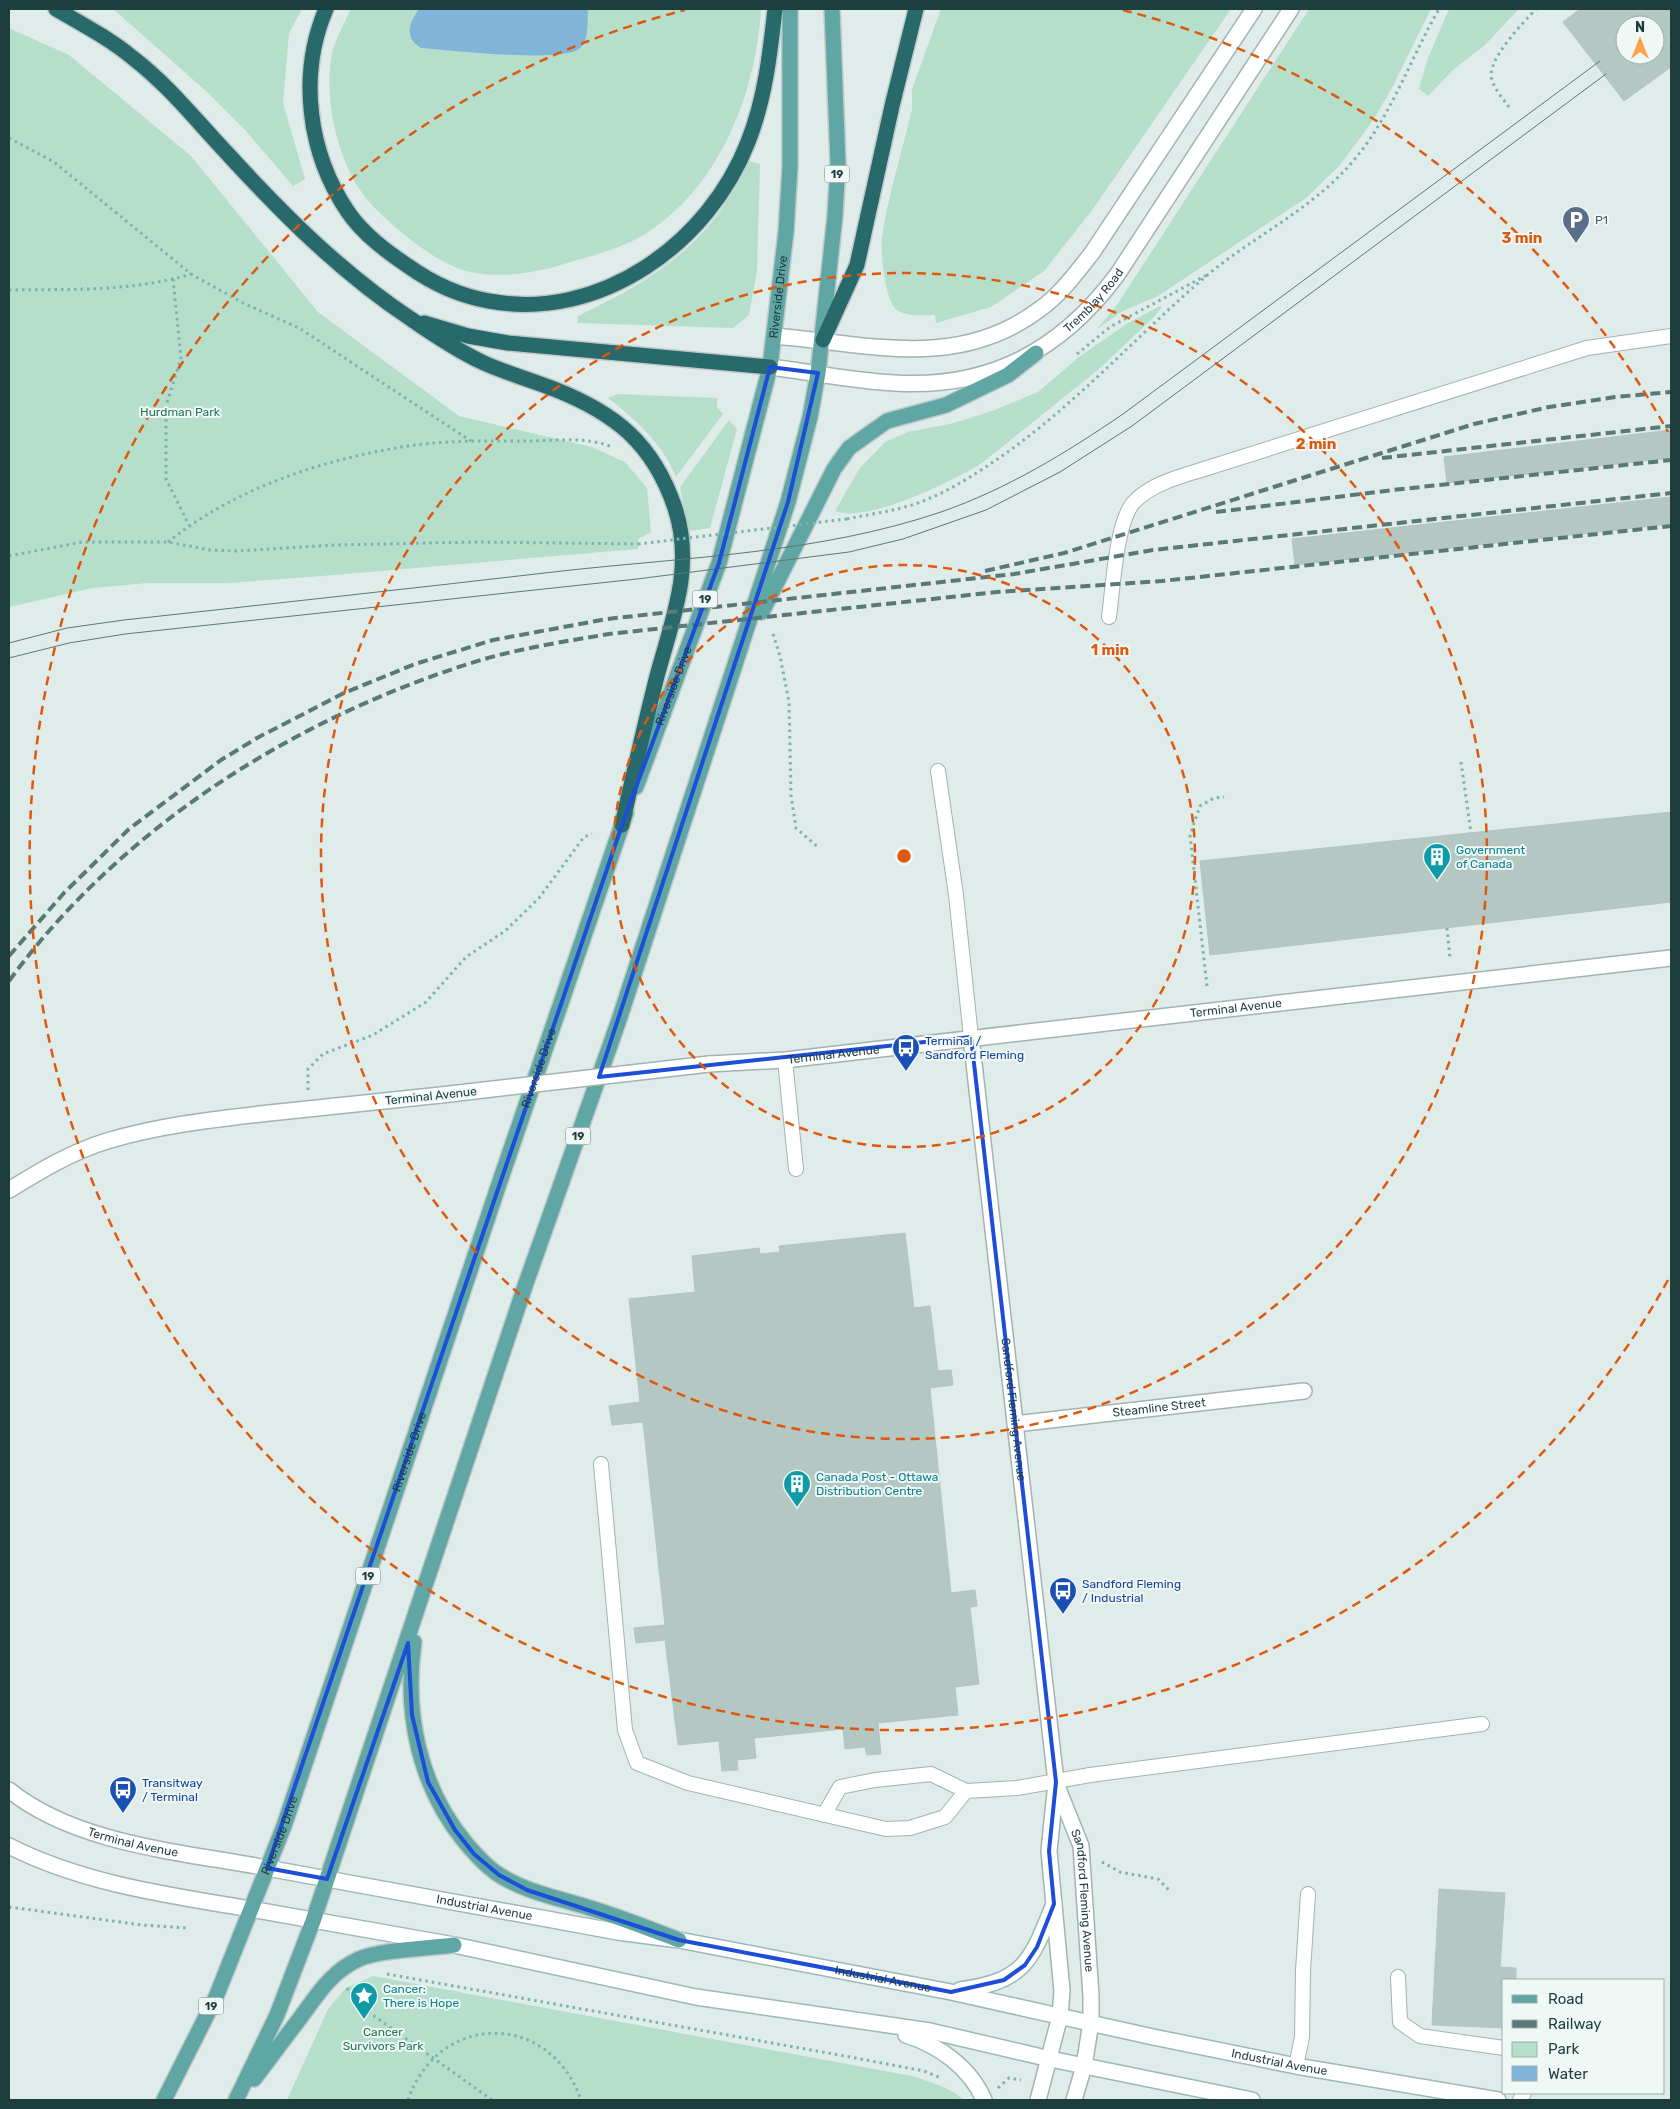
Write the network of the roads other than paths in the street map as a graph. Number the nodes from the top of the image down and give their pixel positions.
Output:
1 (56, 9) edge
2 (326, 9) edge
3 (776, 9) edge
4 (790, 9) edge
5 (832, 9) edge
6 (916, 9) edge
7 (1254, 9) edge
8 (1291, 9) edge
9 (408, 318) junction
10 (775, 336) junction
11 (1671, 336) edge
12 (823, 340) junction
13 (1036, 353) junction
14 (770, 367) junction
15 (818, 373) junction
16 (1109, 616) dead end
17 (736, 663) junction
18 (938, 771) dead end
19 (622, 825) junction
20 (1671, 958) edge
21 (971, 1038) junction
22 (784, 1060) junction
23 (796, 1169) dead end
24 (9, 1190) edge
25 (1304, 1391) dead end
26 (1014, 1424) junction
27 (601, 1464) dead end
28 (419, 1608) junction
29 (1482, 1724) dead end
30 (1056, 1782) junction
31 (9, 1790) edge
32 (966, 1791) junction
33 (824, 1815) junction
34 (9, 1846) edge
35 (267, 1868) junction
36 (327, 1879) junction
37 (1308, 1894) dead end
38 (1054, 1904) junction
39 (250, 1909) junction
40 (313, 1921) junction
41 (679, 1940) junction
42 (454, 1945) junction
43 (1398, 1977) dead end
44 (951, 1992) junction
45 (1060, 2016) junction
46 (851, 2019) junction
47 (1091, 2022) junction
48 (1502, 2048) edge
49 (1050, 2059) junction
50 (1084, 2066) junction
51 (1296, 2066) junction
52 (990, 2095) edge
53 (164, 2100) edge
54 (237, 2100) edge
55 (1038, 2100) edge
56 (1074, 2100) edge
57 (1252, 2100) edge
58 (1498, 2100) edge

1 - 9 highway
2 - 3 highway
4 - 10 main road, Riverside Drive / 19
5 - 12 main road, 19
6 - 12 highway
7 - 12 street
8 - 13 street, Tremblay Road
9 - 14 highway
9 - 19 highway
10 - 12 street
10 - 14 main road, Riverside Drive / 19
11 - 16 lane
12 - 15 main road, 19
13 - 15 street, Tremblay Road
13 - 17 main road
14 - 15 street, Tremblay Road
14 - 19 main road, Riverside Drive / 19
15 - 17 main road, 19
17 - 28 main road, 19
18 - 21 lane
19 - 35 main road, Riverside Drive / 19
20 - 21 street, Terminal Avenue
21 - 22 street, Terminal Avenue
21 - 26 street, Sandford Fleming Avenue
22 - 23 lane
22 - 24 street, Terminal Avenue, bridge
25 - 26 street, Steamline Street
26 - 30 street, Sandford Fleming Avenue
27 - 33 lane
28 - 36 main road, 19
28 - 41 main road
29 - 30 lane
30 - 32 lane
30 - 38 street, Sandford Fleming Avenue
30 - 47 street, Sandford Fleming Avenue
31 - 35 street, Terminal Avenue
32 - 33 lane
32 - 33 lane
34 - 39 street
35 - 36 street, Industrial Avenue
35 - 39 main road, Riverside Drive / 19
36 - 40 main road, 19
36 - 41 street, Industrial Avenue
37 - 51 lane
38 - 44 street
38 - 45 street, Sandford Fleming Avenue
39 - 40 street
39 - 53 main road, Riverside Drive / 19
40 - 42 street
40 - 54 main road, 19
41 - 44 street, Industrial Avenue
42 - 46 street
42 - 54 main road
43 - 48 lane
44 - 45 street, Industrial Avenue
45 - 47 street, Industrial Avenue
45 - 49 street, Sandford Fleming Avenue
46 - 49 street
46 - 52 street
47 - 50 street, Sandford Fleming Avenue
47 - 51 street, Industrial Avenue
49 - 50 street
49 - 55 street, Sandford Fleming Avenue
50 - 56 street, Sandford Fleming Avenue
50 - 57 street
51 - 58 street, Industrial Avenue

